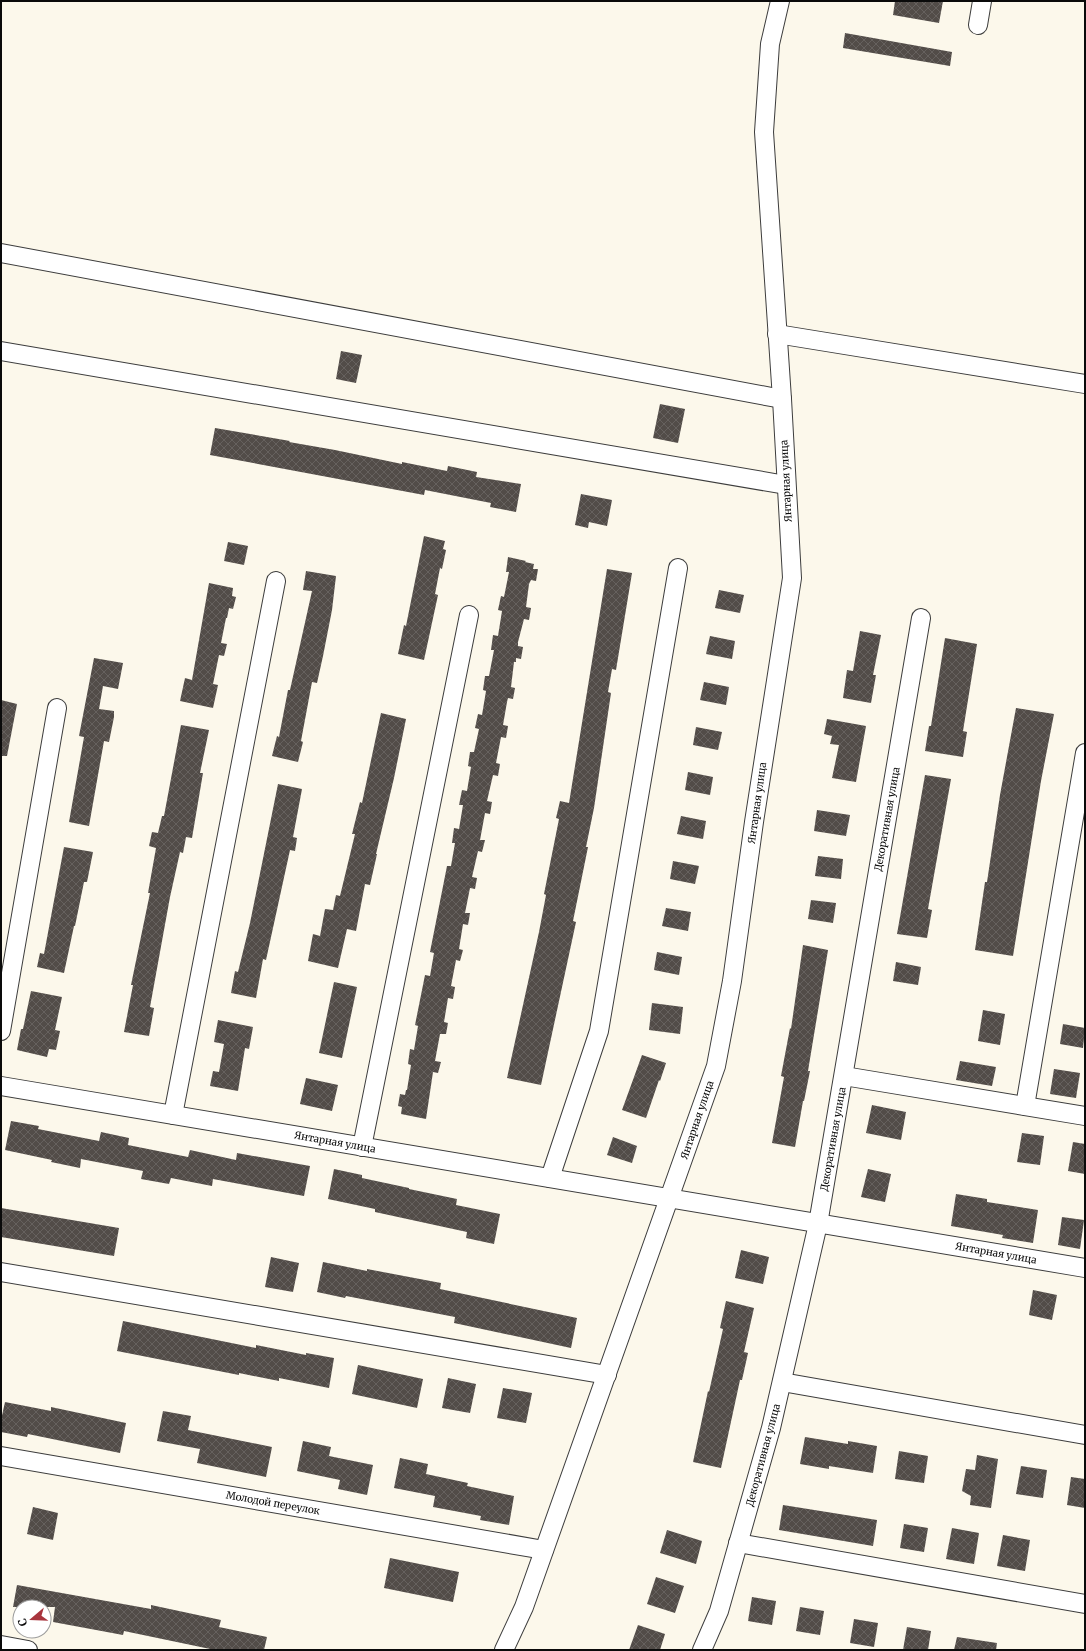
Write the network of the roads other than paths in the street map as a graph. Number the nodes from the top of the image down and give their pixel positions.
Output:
1 (780, 1) edge
2 (982, 1) edge
3 (978, 24) dead end
4 (1, 253) edge
5 (778, 334) junction
6 (1, 352) edge
7 (1085, 384) edge
8 (782, 399) junction
9 (786, 485) junction
10 (678, 568) dead end
11 (276, 581) dead end
12 (469, 615) dead end
13 (921, 618) dead end
14 (57, 708) dead end
15 (1085, 753) edge
16 (1, 1031) edge
17 (844, 1076) junction
18 (1, 1086) edge
19 (1025, 1106) junction
20 (173, 1115) junction
21 (1085, 1116) edge
22 (362, 1147) junction
23 (550, 1178) junction
24 (669, 1198) junction
25 (818, 1224) junction
26 (1085, 1268) edge
27 (1, 1272) edge
28 (606, 1375) junction
29 (782, 1382) junction
30 (1085, 1436) edge
31 (1, 1456) edge
32 (738, 1542) junction
33 (544, 1550) junction
34 (1085, 1604) edge
35 (1, 1645) edge
36 (28, 1650) edge
37 (504, 1650) edge
38 (702, 1650) edge

1 - 5 street, Янтарная улица
2 - 3 street
4 - 8 street
5 - 7 street
5 - 8 street, Янтарная улица
6 - 9 street
8 - 9 street, Янтарная улица
9 - 24 street, Янтарная улица
10 - 23 street
11 - 20 street
12 - 22 street
13 - 17 street, Декоративная улица
14 - 16 street
15 - 19 street
17 - 19 street
17 - 25 street, Декоративная улица
18 - 20 street, Янтарная улица
19 - 21 street
20 - 22 street, Янтарная улица
22 - 23 street, Янтарная улица
23 - 24 street, Янтарная улица
24 - 25 street, Янтарная улица
24 - 28 street
25 - 26 street, Янтарная улица
25 - 29 street, Декоративная улица
27 - 28 street
28 - 33 street
29 - 30 street
29 - 32 street, Декоративная улица
31 - 33 street, Молодой переулок
32 - 34 street
32 - 38 street, Декоративная улица
33 - 37 street
35 - 36 street

